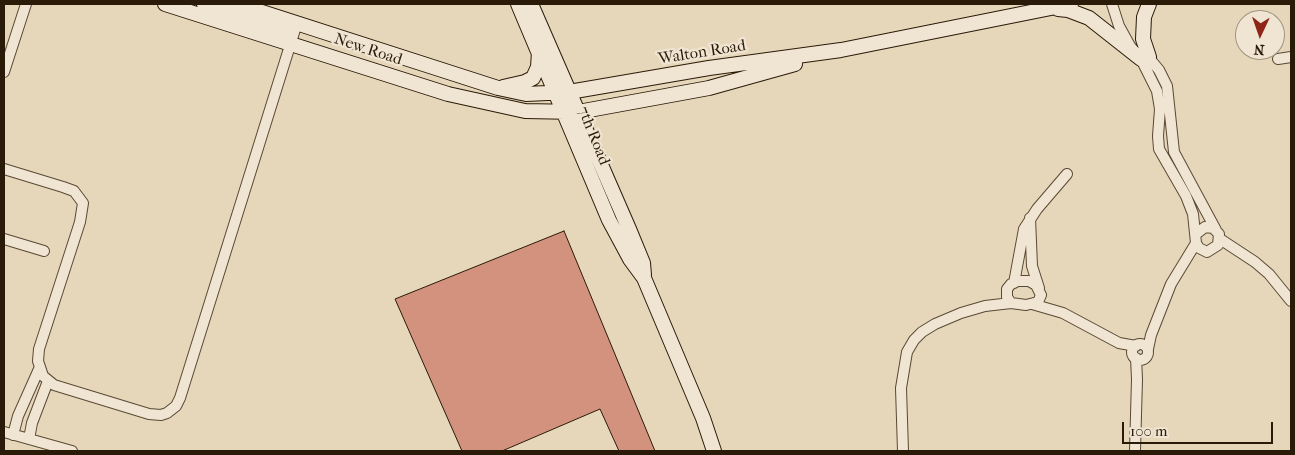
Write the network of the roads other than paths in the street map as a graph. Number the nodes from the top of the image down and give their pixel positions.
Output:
1 (26, 4) edge
2 (165, 4) edge
3 (204, 4) edge
4 (237, 4) edge
5 (518, 4) edge
6 (531, 4) edge
7 (1038, 4) edge
8 (1071, 4) edge
9 (1114, 4) edge
10 (1149, 4) edge
11 (1053, 8) junction
12 (987, 20) junction
13 (297, 23) junction
14 (291, 43) junction
15 (539, 50) junction
16 (841, 50) junction
17 (1145, 58) junction
18 (4, 72) edge
19 (1154, 72) junction
20 (498, 88) junction
21 (563, 93) junction
22 (571, 112) junction
23 (1174, 152) junction
24 (1163, 156) junction
25 (4, 169) edge
26 (1067, 174) dead end
27 (1030, 218) junction
28 (1218, 235) junction
29 (4, 239) edge
30 (1196, 239) junction
31 (44, 251) dead end
32 (1209, 251) junction
33 (1242, 254) junction
34 (1019, 256) junction
35 (1032, 256) junction
36 (1182, 266) junction
37 (1014, 283) junction
38 (1040, 291) junction
39 (1006, 293) junction
40 (1291, 301) edge
41 (1011, 303) junction
42 (1032, 304) junction
43 (985, 306) junction
44 (1062, 313) junction
45 (1140, 352) junction
46 (39, 368) junction
47 (48, 381) junction
48 (703, 418) junction
49 (8, 434) edge
50 (28, 439) junction
51 (72, 451) edge
52 (714, 451) edge
53 (722, 451) edge
54 (903, 451) edge
55 (1136, 451) edge

1 - 18 street
2 - 14 main road, New Road
3 - 14 main road
4 - 13 main road, New Road
5 - 15 main road, 7th Road
6 - 21 main road, 7th Road
7 - 12 main road, Walton Road
8 - 11 main road, Walton Road
9 - 17 street
10 - 17 main road
11 - 12 main road, Walton Road
11 - 17 main road
12 - 16 main road, Walton Road
13 - 14 street
13 - 20 main road, New Road
14 - 22 main road, New Road
14 - 47 street
15 - 20 main road
15 - 21 main road, 7th Road
16 - 21 main road, Walton Road
16 - 22 main road, Walton Road
17 - 19 street
19 - 23 street
19 - 24 street
20 - 21 main road, New Road
21 - 22 main road, 7th Road
22 - 48 main road, 7th Road
23 - 24 street
23 - 28 street
24 - 30 street
25 - 46 street
26 - 27 street
27 - 34 street
27 - 35 street
28 - 30 street
28 - 32 street
28 - 33 street
29 - 31 street
30 - 32 street
30 - 36 street
32 - 33 street
32 - 36 street
33 - 40 street
34 - 35 street
34 - 37 street
35 - 38 street
36 - 45 street
37 - 38 street
37 - 39 street
38 - 42 street
38 - 44 street
39 - 41 street
39 - 43 street
41 - 42 street
41 - 43 street
42 - 44 street
43 - 54 street
44 - 45 street
45 - 55 street
46 - 47 street
46 - 49 street
47 - 50 street
48 - 52 main road, 7th Road
48 - 53 main road, 7th Road
49 - 50 street
50 - 51 street

